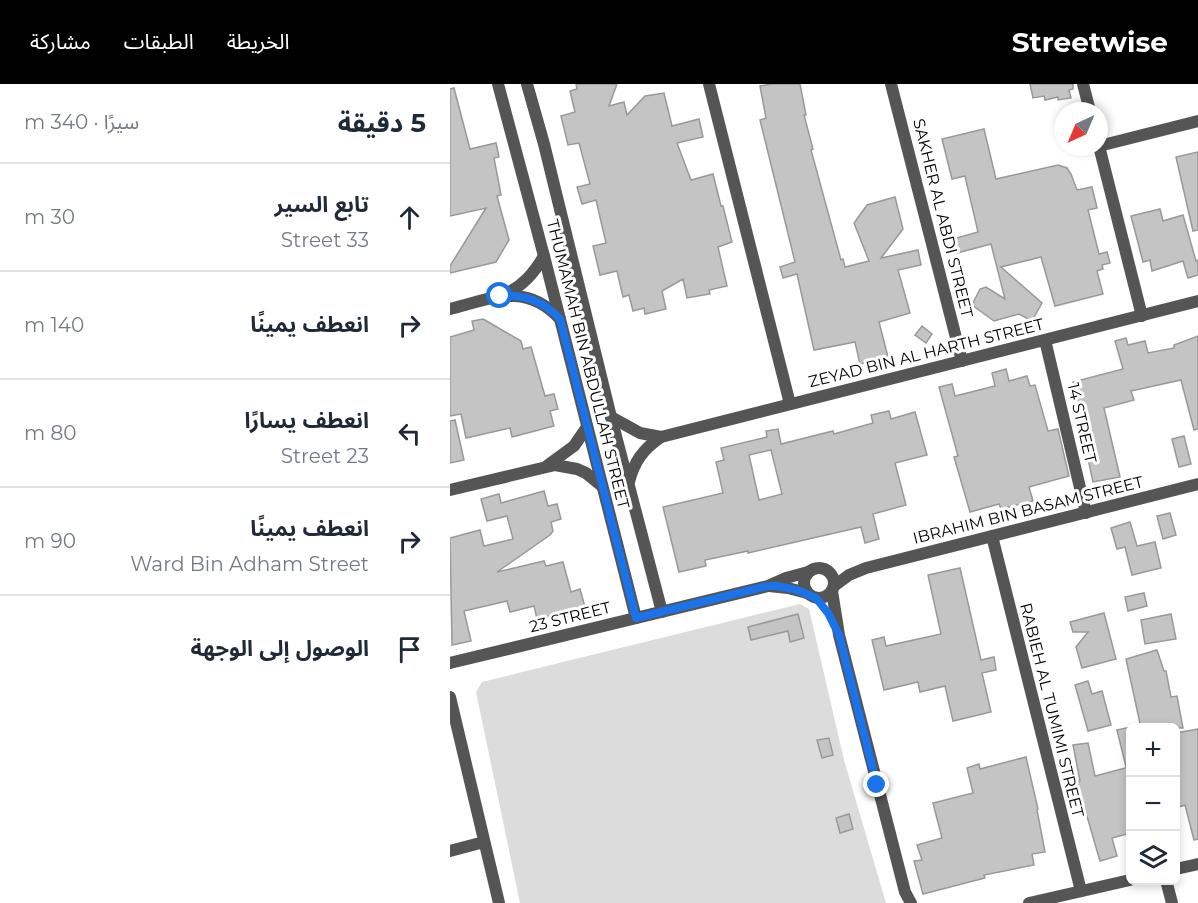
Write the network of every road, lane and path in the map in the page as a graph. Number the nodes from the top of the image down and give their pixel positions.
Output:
1 (498, 84) edge
2 (527, 84) edge
3 (709, 84) edge
4 (891, 84) edge
5 (1083, 84) edge
6 (1088, 102) edge
7 (1198, 121) edge
8 (1108, 144) edge
9 (1102, 156) edge
10 (544, 256) junction
11 (500, 296) junction
12 (1198, 302) edge
13 (450, 309) edge
14 (1142, 316) junction
15 (560, 319) junction
16 (1045, 340) junction
17 (962, 361) junction
18 (790, 404) junction
19 (611, 417) junction
20 (587, 427) junction
21 (661, 437) junction
22 (545, 466) junction
23 (629, 482) junction
24 (1198, 484) edge
25 (602, 487) junction
26 (450, 490) edge
27 (1086, 513) junction
28 (992, 536) junction
29 (866, 567) junction
30 (827, 570) junction
31 (808, 572) junction
32 (768, 586) junction
33 (833, 589) junction
34 (812, 595) junction
35 (662, 612) junction
36 (636, 618) junction
37 (839, 635) junction
38 (450, 663) edge
39 (450, 697) edge
40 (484, 842) junction
41 (450, 851) edge
42 (1198, 864) edge
43 (1180, 868) edge
44 (1126, 881) edge
45 (1168, 885) edge
46 (1081, 891) junction
47 (906, 899) edge
48 (499, 903) edge
49 (1029, 903) edge
50 (1172, 903) edge

1 - 10 street, THUMAMAH BIN ABDULLAH STREET
2 - 19 street, THUMAMAH BIN ABDULLAH STREET
3 - 18 street
4 - 17 street, SAKHER AL ABDI STREET
5 - 6 street
7 - 8 street
9 - 14 street
10 - 11 street
10 - 15 street, THUMAMAH BIN ABDULLAH STREET
11 - 13 street
11 - 15 street
12 - 14 street, ZEYAD BIN AL HARTH STREET
14 - 16 street, ZEYAD BIN AL HARTH STREET
15 - 20 street, THUMAMAH BIN ABDULLAH STREET
16 - 17 street, ZEYAD BIN AL HARTH STREET
16 - 27 street, 14 STREET
17 - 18 street, ZEYAD BIN AL HARTH STREET
18 - 21 street, ZEYAD BIN AL HARTH STREET
19 - 21 street, ZEYAD BIN AL HARTH STREET
19 - 23 street, THUMAMAH BIN ABDULLAH STREET
20 - 22 street
20 - 25 street, THUMAMAH BIN ABDULLAH STREET
21 - 23 street, ZEYAD BIN AL HARTH STREET
22 - 25 street
22 - 26 street
23 - 35 street, THUMAMAH BIN ABDULLAH STREET
24 - 27 street, IBRAHIM BIN BASAM STREET
25 - 36 street, THUMAMAH BIN ABDULLAH STREET
27 - 28 street, IBRAHIM BIN BASAM STREET
28 - 29 street, IBRAHIM BIN BASAM STREET
28 - 46 street, RABIEH AL TUMIMI STREET
29 - 30 street, IBRAHIM BIN BASAM STREET
29 - 33 street, IBRAHIM BIN BASAM STREET
30 - 31 street
30 - 33 street
31 - 32 street, 23 STREET
31 - 34 street
32 - 34 street, 23 STREET
32 - 35 street, 23 STREET
33 - 34 street
33 - 37 street
34 - 37 street
35 - 36 street, 23 STREET
36 - 38 street, 23 STREET
37 - 47 street
39 - 40 street
40 - 41 street
40 - 48 street
42 - 43 street
44 - 46 street
45 - 50 street
46 - 49 street

